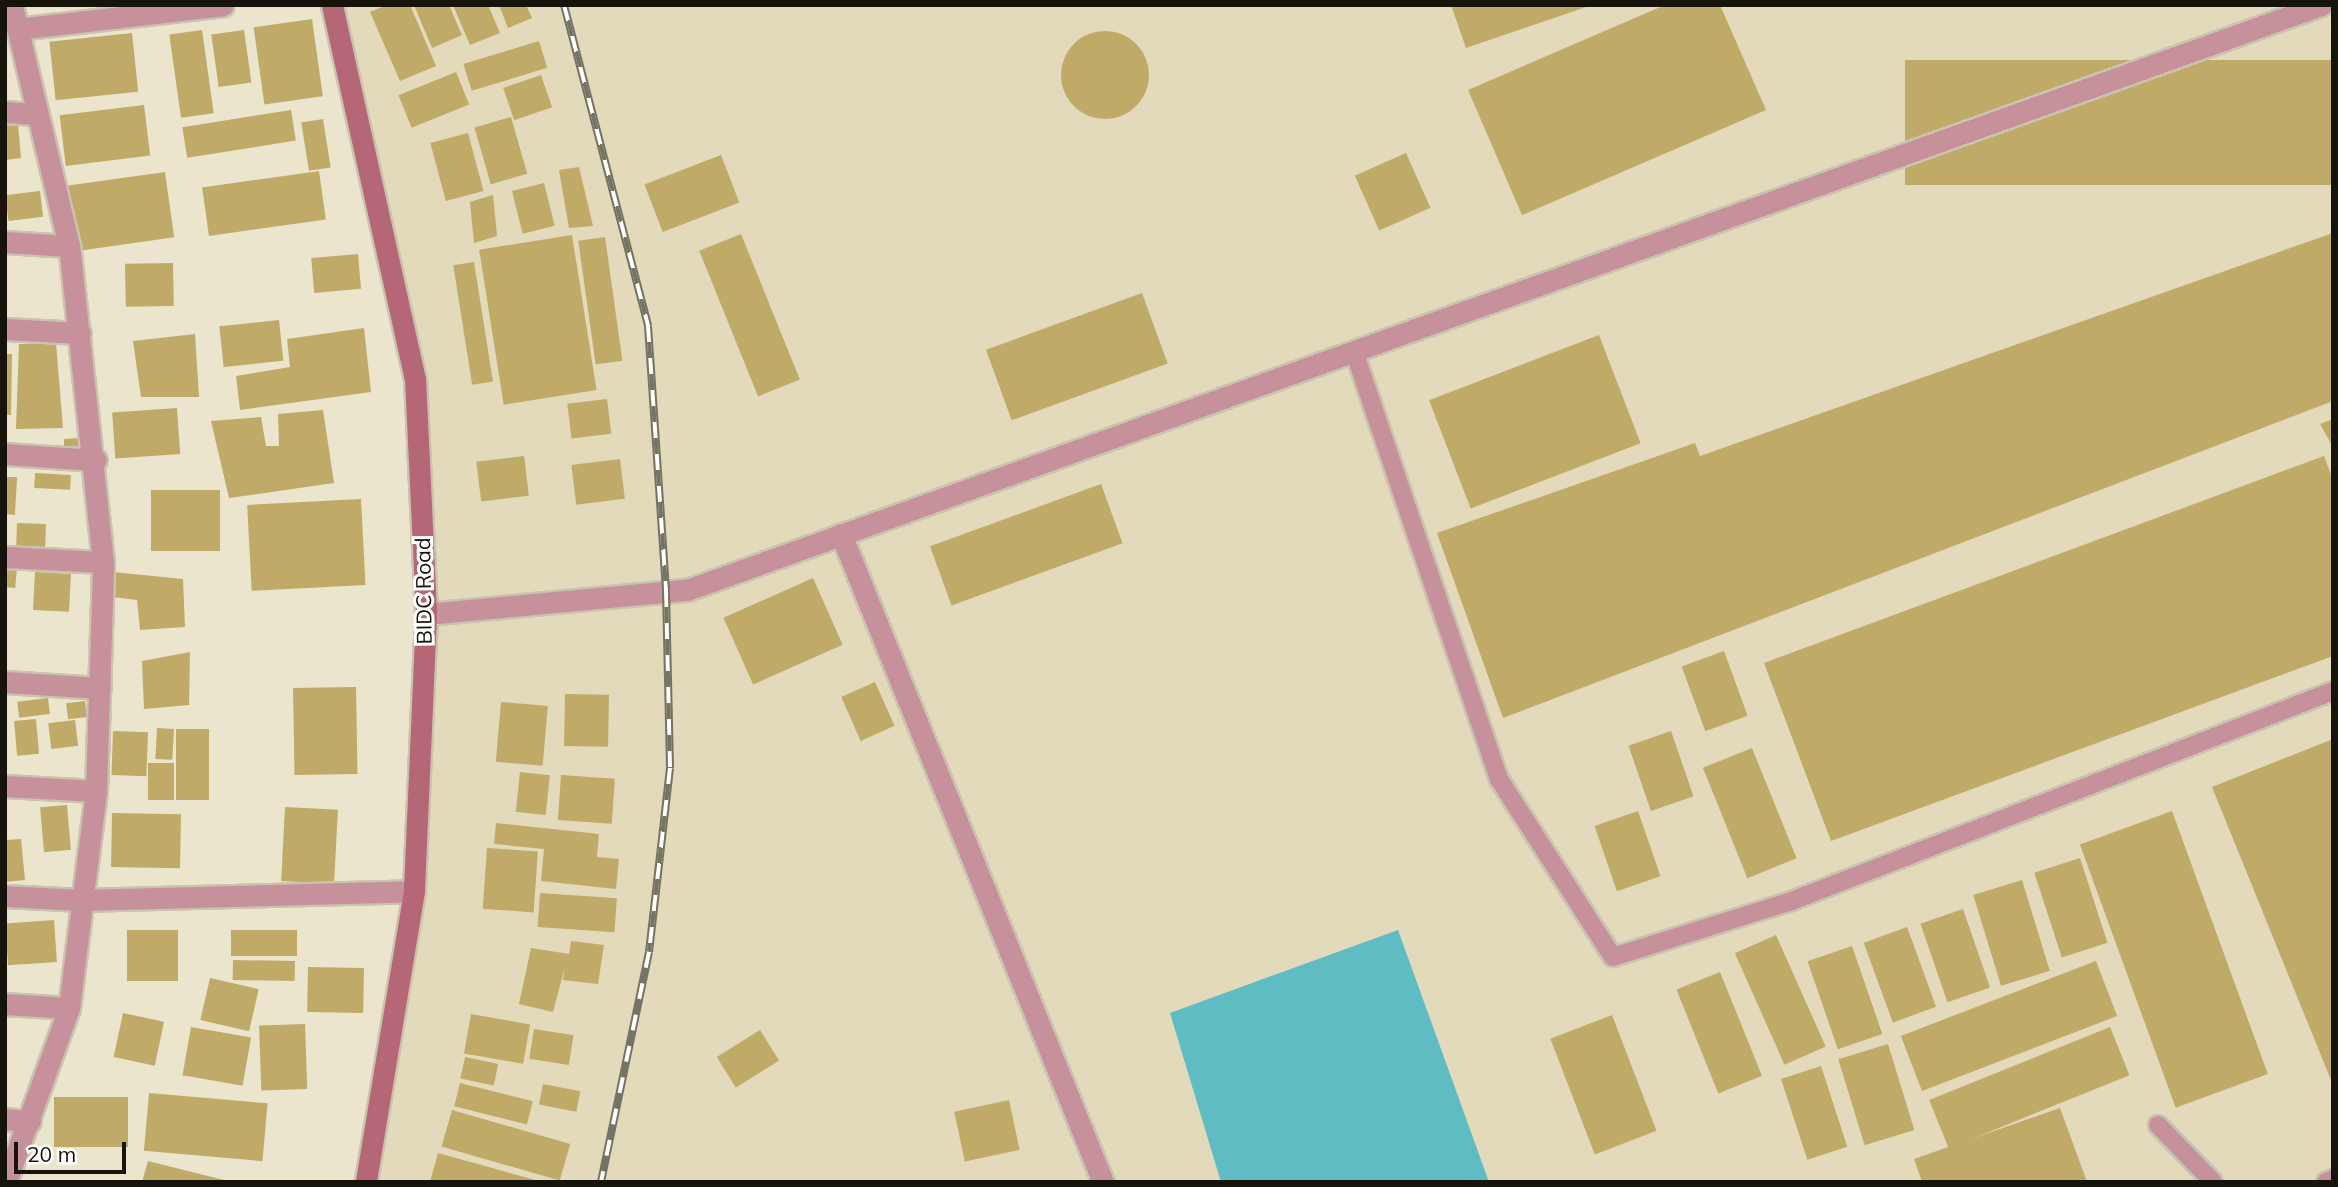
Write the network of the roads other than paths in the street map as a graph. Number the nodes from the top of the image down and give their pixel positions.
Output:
1 (12, 5) edge
2 (223, 5) edge
3 (332, 5) edge
4 (2321, 5) edge
5 (17, 29) junction
6 (5, 112) edge
7 (35, 114) junction
8 (5, 242) edge
9 (69, 246) junction
10 (5, 328) edge
11 (80, 333) junction
12 (1354, 351) junction
13 (5, 454) edge
14 (96, 460) junction
15 (841, 534) junction
16 (5, 557) edge
17 (103, 562) junction
18 (426, 614) junction
19 (5, 682) edge
20 (100, 688) junction
21 (2333, 691) edge
22 (5, 786) edge
23 (96, 791) junction
24 (414, 891) junction
25 (5, 896) edge
26 (81, 900) junction
27 (5, 1004) edge
28 (69, 1008) junction
29 (5, 1119) edge
30 (30, 1121) junction
31 (2158, 1125) dead end
32 (2333, 1179) edge
33 (6, 1182) edge
34 (366, 1182) edge
35 (1103, 1182) edge
36 (2213, 1182) edge
37 (2326, 1182) edge

1 - 5 street
2 - 5 street
3 - 18 main road, BIDC Road
4 - 12 street
5 - 7 street
6 - 7 street
7 - 9 street
8 - 9 street
9 - 11 street
10 - 11 street
11 - 14 street
12 - 15 street
12 - 21 lane
13 - 14 street
14 - 17 street
15 - 18 street
15 - 35 street
16 - 17 street
17 - 20 street
18 - 24 main road, BIDC Road
19 - 20 street
20 - 23 street
22 - 23 street
23 - 26 street
24 - 26 street
24 - 34 main road, BIDC Road
25 - 26 street
26 - 28 street
27 - 28 street
28 - 30 street
29 - 30 street
30 - 33 street
31 - 36 lane
32 - 37 lane

